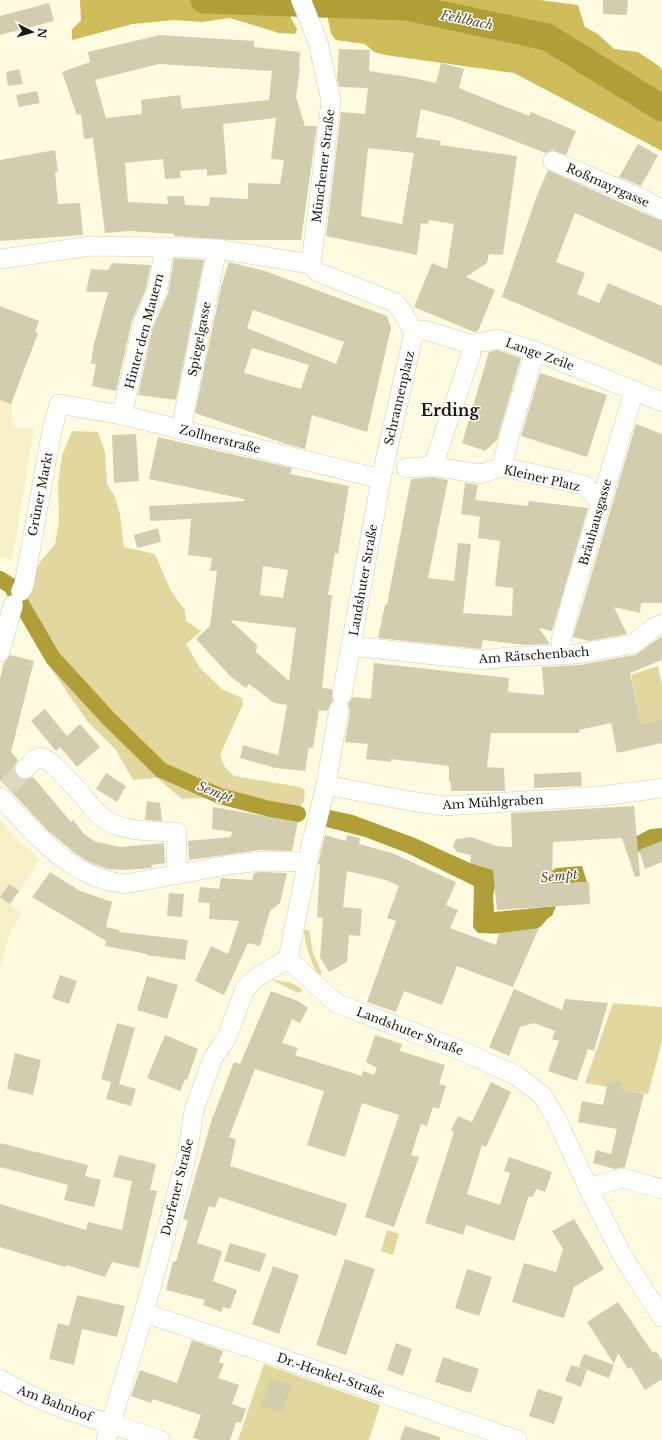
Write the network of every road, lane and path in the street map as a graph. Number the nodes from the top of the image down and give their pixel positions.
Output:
1 (301, 0) edge
2 (553, 162) dead end
3 (662, 210) edge
4 (164, 247) junction
5 (217, 249) junction
6 (0, 259) edge
7 (311, 264) junction
8 (414, 332) junction
9 (535, 351) junction
10 (471, 354) dead end
11 (634, 391) junction
12 (662, 402) edge
13 (59, 404) joint
14 (122, 415) junction
15 (181, 429) junction
16 (433, 466) junction
17 (502, 466) junction
18 (406, 468) dead end
19 (377, 473) junction
20 (600, 502) junction
21 (662, 624) edge
22 (351, 646) junction
23 (0, 652) edge
24 (564, 654) junction
25 (25, 769) tunnel mouth
26 (662, 788) edge
27 (2, 793) edge
28 (324, 793) junction
29 (307, 862) junction
30 (176, 875) junction
31 (288, 959) junction
32 (588, 1188) junction
33 (662, 1190) edge
34 (144, 1313) junction
35 (662, 1317) edge
36 (0, 1379) edge
37 (108, 1432) edge
38 (160, 1440) edge
39 (517, 1440) edge

1 - 7 street, Münchener Straße
2 - 3 street, Roßmayrgasse
4 - 5 street
4 - 6 street
4 - 14 street, Hinter den Mauern
5 - 7 street
5 - 15 street, Spiegelgasse
7 - 8 street
8 - 9 street, Lange Zeile
8 - 19 street, Schrannenplatz
9 - 11 street, Lange Zeile
9 - 17 street
10 - 16 street
11 - 12 street, Lange Zeile
11 - 20 street, Bräuhausgasse
13 - 14 street, Zollnerstraße
13 - 23 street, Grüner Markt
14 - 15 street, Zollnerstraße
15 - 19 street, Zollnerstraße
16 - 17 street, Kleiner Platz
16 - 18 street
17 - 20 street, Kleiner Platz
19 - 22 street, Landshuter Straße
20 - 24 street, Bräuhausgasse
21 - 24 street, Am Rätschenbach
22 - 24 street, Am Rätschenbach
22 - 28 street, Landshuter Straße
25 - 30 street
26 - 28 street, Am Mühlgraben
27 - 30 street
28 - 29 street, Landshuter Straße
29 - 30 street
29 - 31 street, Landshuter Straße
31 - 32 street, Landshuter Straße
31 - 34 street, Dorfener Straße
32 - 33 street
32 - 35 street, Landshuter Straße
34 - 37 street, Dorfener Straße
34 - 39 street, Dr.-Henkel-Straße
36 - 37 street, Am Bahnhof
37 - 38 street, Am Bahnhof

